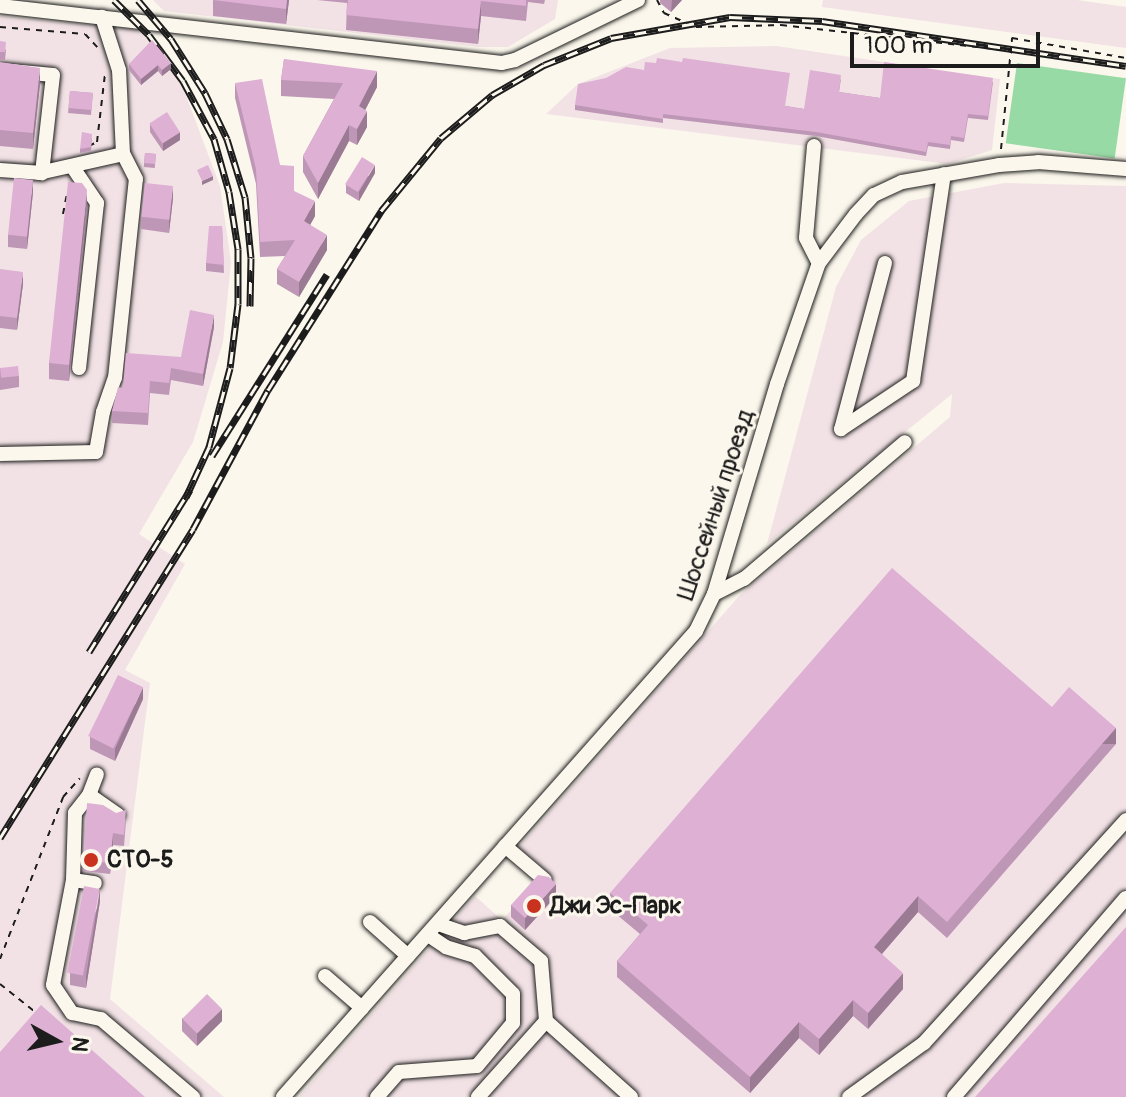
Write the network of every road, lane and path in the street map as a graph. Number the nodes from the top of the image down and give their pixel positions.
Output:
1 (650, 0) edge
2 (657, 0) edge
3 (635, 2) edge
4 (0, 6) edge
5 (102, 17) junction
6 (0, 27) edge
7 (99, 50) dead end
8 (1011, 51) junction
9 (1126, 58) edge
10 (0, 70) edge
11 (105, 72) dead end
12 (81, 145) edge
13 (814, 146) dead end
14 (123, 154) junction
15 (999, 165) junction
16 (72, 166) junction
17 (1125, 169) edge
18 (0, 170) edge
19 (42, 173) junction
20 (944, 174) junction
21 (0, 178) edge
22 (76, 195) edge
23 (63, 214) edge
24 (819, 263) junction
25 (885, 263) dead end
26 (79, 368) dead end
27 (905, 442) dead end
28 (0, 454) edge
29 (714, 594) junction
30 (97, 774) joint
31 (89, 795) junction
32 (118, 815) edge
33 (1126, 820) edge
34 (505, 846) junction
35 (73, 880) junction
36 (545, 880) edge
37 (95, 883) dead end
38 (1126, 898) edge
39 (370, 922) dead end
40 (433, 929) junction
41 (408, 956) junction
42 (0, 959) edge
43 (325, 976) dead end
44 (0, 984) edge
45 (362, 1008) junction
46 (36, 1012) edge
47 (546, 1021) junction
48 (193, 1097) edge
49 (283, 1097) edge
50 (377, 1097) edge
51 (478, 1097) edge
52 (631, 1097) edge
53 (849, 1097) edge
54 (954, 1097) edge

1 - 3 street
2 - 8 path
3 - 5 street
4 - 5 street
5 - 14 street
6 - 7 path
8 - 9 path
8 - 15 path
10 - 19 street
11 - 12 path
13 - 24 street
14 - 16 street
14 - 28 street
15 - 17 street, Шоссейный проезд
15 - 20 street, Шоссейный проезд
16 - 19 street
16 - 26 street
18 - 19 street
18 - 21 street
20 - 24 street, Шоссейный проезд
20 - 25 street
22 - 23 path
24 - 29 street, Шоссейный проезд
27 - 29 street
29 - 34 street, Шоссейный проезд
30 - 31 street
30 - 42 path
31 - 32 street
31 - 35 street
33 - 53 street
34 - 36 street
34 - 40 street, Шоссейный проезд
35 - 37 street
35 - 48 street
38 - 54 street
39 - 41 street
40 - 41 street, Шоссейный проезд
40 - 47 street
40 - 50 street
41 - 45 street, Шоссейный проезд
43 - 45 street
44 - 46 path
45 - 49 street, Шоссейный проезд
47 - 51 street
47 - 52 street

